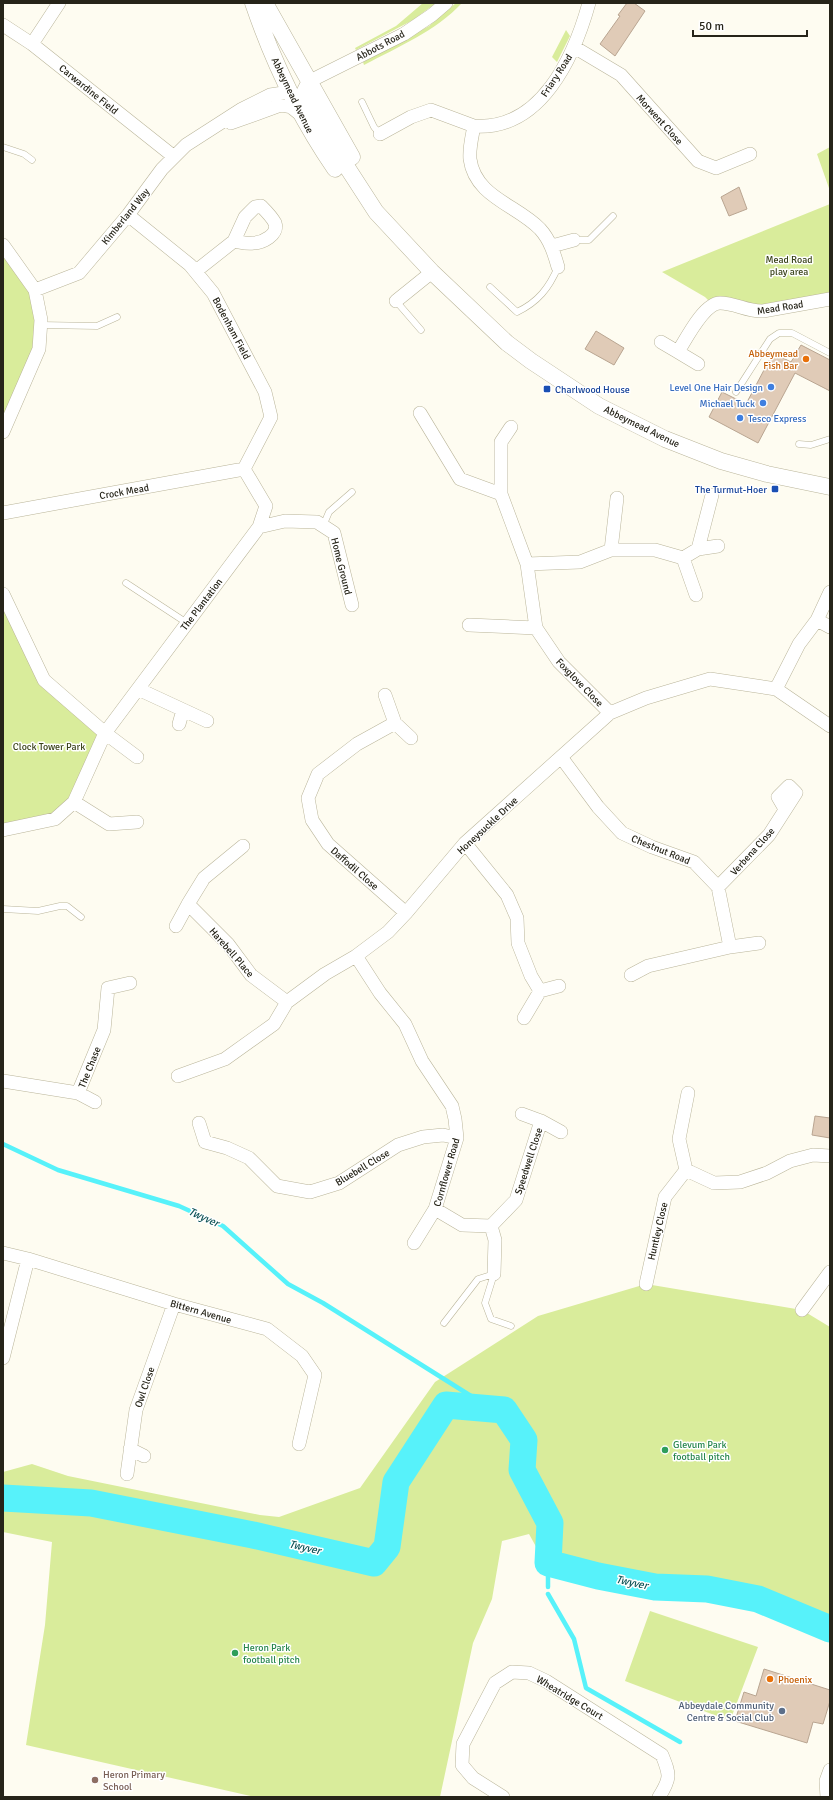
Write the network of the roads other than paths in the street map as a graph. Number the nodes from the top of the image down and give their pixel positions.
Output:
1 (59, 3) edge
2 (253, 3) edge
3 (265, 3) edge
4 (446, 3) edge
5 (589, 3) edge
6 (3, 25) edge
7 (32, 44) junction
8 (574, 47) junction
9 (280, 72) junction
10 (310, 81) junction
11 (290, 92) junction
12 (273, 101) junction
13 (362, 102) dead end
14 (301, 115) junction
15 (474, 126) junction
16 (380, 134) joint
17 (3, 146) edge
18 (750, 154) dead end
19 (173, 156) junction
20 (32, 160) dead end
21 (128, 215) junction
22 (613, 216) dead end
23 (396, 230) junction
24 (574, 240) joint
25 (234, 241) dead end
26 (552, 246) junction
27 (4, 248) edge
28 (558, 267) joint
29 (196, 271) junction
30 (432, 272) junction
31 (490, 287) dead end
32 (35, 290) junction
33 (830, 298) edge
34 (396, 301) joint
35 (117, 317) dead end
36 (41, 325) junction
37 (421, 330) dead end
38 (661, 342) dead end
39 (678, 352) junction
40 (830, 353) edge
41 (698, 364) dead end
42 (736, 392) dead end
43 (420, 413) dead end
44 (511, 427) dead end
45 (3, 432) edge
46 (830, 439) edge
47 (799, 444) dead end
48 (244, 469) junction
49 (830, 486) edge
50 (352, 492) dead end
51 (501, 494) junction
52 (712, 495) dead end
53 (617, 498) dead end
54 (3, 513) edge
55 (323, 526) junction
56 (259, 527) junction
57 (718, 546) dead end
58 (698, 549) junction
59 (611, 550) junction
60 (683, 558) junction
61 (526, 564) junction
62 (126, 583) dead end
63 (830, 592) edge
64 (3, 594) edge
65 (696, 595) dead end
66 (352, 605) dead end
67 (817, 620) junction
68 (187, 623) junction
69 (469, 625) dead end
70 (830, 627) edge
71 (536, 628) junction
72 (138, 689) junction
73 (776, 689) junction
74 (385, 695) dead end
75 (183, 710) junction
76 (610, 713) junction
77 (207, 721) dead end
78 (395, 723) junction
79 (179, 724) dead end
80 (830, 726) edge
81 (105, 733) junction
82 (411, 738) dead end
83 (137, 757) dead end
84 (561, 757) junction
85 (796, 793) dead end
86 (74, 802) junction
87 (137, 822) dead end
88 (3, 830) edge
89 (465, 843) junction
90 (243, 846) dead end
91 (718, 887) junction
92 (188, 904) junction
93 (3, 909) edge
94 (406, 913) junction
95 (81, 917) dead end
96 (176, 926) dead end
97 (759, 943) dead end
98 (730, 947) junction
99 (356, 956) junction
100 (631, 975) dead end
101 (130, 983) dead end
102 (559, 986) dead end
103 (540, 991) junction
104 (287, 1002) junction
105 (524, 1018) dead end
106 (178, 1076) dead end
107 (3, 1081) edge
108 (78, 1093) junction
109 (688, 1093) dead end
110 (95, 1102) dead end
111 (522, 1114) dead end
112 (541, 1121) junction
113 (199, 1123) dead end
114 (561, 1132) dead end
115 (457, 1138) junction
116 (830, 1156) edge
117 (686, 1170) junction
118 (435, 1209) junction
119 (491, 1226) junction
120 (414, 1243) dead end
121 (3, 1253) edge
122 (28, 1259) junction
123 (830, 1272) edge
124 (494, 1274) junction
125 (646, 1284) dead end
126 (174, 1304) junction
127 (802, 1310) dead end
128 (444, 1324) dead end
129 (511, 1326) dead end
130 (3, 1358) edge
131 (299, 1444) dead end
132 (130, 1450) junction
133 (144, 1456) dead end
134 (127, 1474) dead end
135 (830, 1770) edge
136 (502, 1797) edge
137 (659, 1797) edge
138 (827, 1797) edge

1 - 7 street
2 - 9 street, Abbeymead Avenue
3 - 10 street, Abbeymead Avenue
4 - 10 street, Abbots Road
5 - 8 street, Friary Road
6 - 7 street, Carwardine Field
7 - 19 street, Carwardine Field
8 - 15 street, Friary Road
8 - 18 street, Morwent Close
9 - 11 street, Abbeymead Avenue
9 - 12 street
10 - 11 street
10 - 23 street, Abbeymead Avenue
11 - 12 street, Kimberland Way
11 - 14 street, Abbeymead Avenue
12 - 14 street
12 - 19 street, Kimberland Way
13 - 16 lane
14 - 23 street, Abbeymead Avenue
15 - 16 street
15 - 26 street
17 - 20 lane
19 - 21 street, Kimberland Way
21 - 29 street, Bodenham Field
21 - 32 street, Kimberland Way
22 - 24 lane
23 - 30 street, Abbeymead Avenue
24 - 26 street
25 - 29 street
26 - 28 street
27 - 32 street
28 - 31 lane
29 - 48 street, Bodenham Field
30 - 34 street
30 - 49 street, Abbeymead Avenue
32 - 36 street
33 - 39 street, Mead Road
34 - 37 lane
35 - 36 lane
36 - 45 street
38 - 39 street
39 - 41 street
40 - 42 lane
43 - 51 street
44 - 51 street, Foxglove Close
46 - 47 lane
48 - 54 street, Crock Mead
48 - 56 street, The Plantation
50 - 55 lane
51 - 61 street, Foxglove Close
52 - 58 street
53 - 59 street
55 - 56 street, Home Ground
55 - 66 street, Home Ground
56 - 68 street, The Plantation
57 - 58 street
58 - 60 street
59 - 60 street
59 - 61 street
60 - 65 street
61 - 71 street, Foxglove Close
62 - 68 lane
63 - 67 street
64 - 81 street
67 - 70 street
67 - 73 street
68 - 72 street, The Plantation
69 - 71 street
71 - 76 street, Foxglove Close
72 - 75 street
72 - 81 street, The Plantation
73 - 76 street, Honeysuckle Drive
73 - 80 street, Honeysuckle Drive
74 - 78 street
75 - 77 street
75 - 79 street
76 - 84 street, Honeysuckle Drive
78 - 82 street
78 - 94 street, Daffodil Close
81 - 83 street
81 - 86 street, The Plantation
84 - 89 street, Honeysuckle Drive
84 - 91 street, Chestnut Road
85 - 91 street, Verbena Close
86 - 87 street
86 - 88 street, The Plantation
89 - 94 street, Honeysuckle Drive
89 - 103 street
90 - 92 street
91 - 98 street
92 - 96 street
92 - 104 street, Harebell Place
93 - 95 lane
94 - 99 street, Honeysuckle Drive
97 - 98 street
98 - 100 street
99 - 104 street, Honeysuckle Drive
99 - 115 street, Cornflower Road
101 - 108 street, The Chase
102 - 103 street
103 - 105 street
104 - 106 street, Honeysuckle Drive
107 - 108 street, The Chase
108 - 110 street
109 - 117 street
111 - 112 street
112 - 114 street, Speedwell Close
112 - 119 street, Speedwell Close
113 - 115 street, Bluebell Close
115 - 118 street, Cornflower Road
116 - 117 street
117 - 125 street, Huntley Close
118 - 119 street
118 - 120 street, Cornflower Road
119 - 124 street
121 - 122 street, Bittern Avenue
122 - 126 street, Bittern Avenue
122 - 130 street
123 - 127 street
124 - 128 lane
124 - 129 lane
126 - 131 street, Bittern Avenue
126 - 132 street, Owl Close
132 - 133 street
132 - 134 street, Owl Close
135 - 138 street
136 - 137 street, Wheatridge Court

